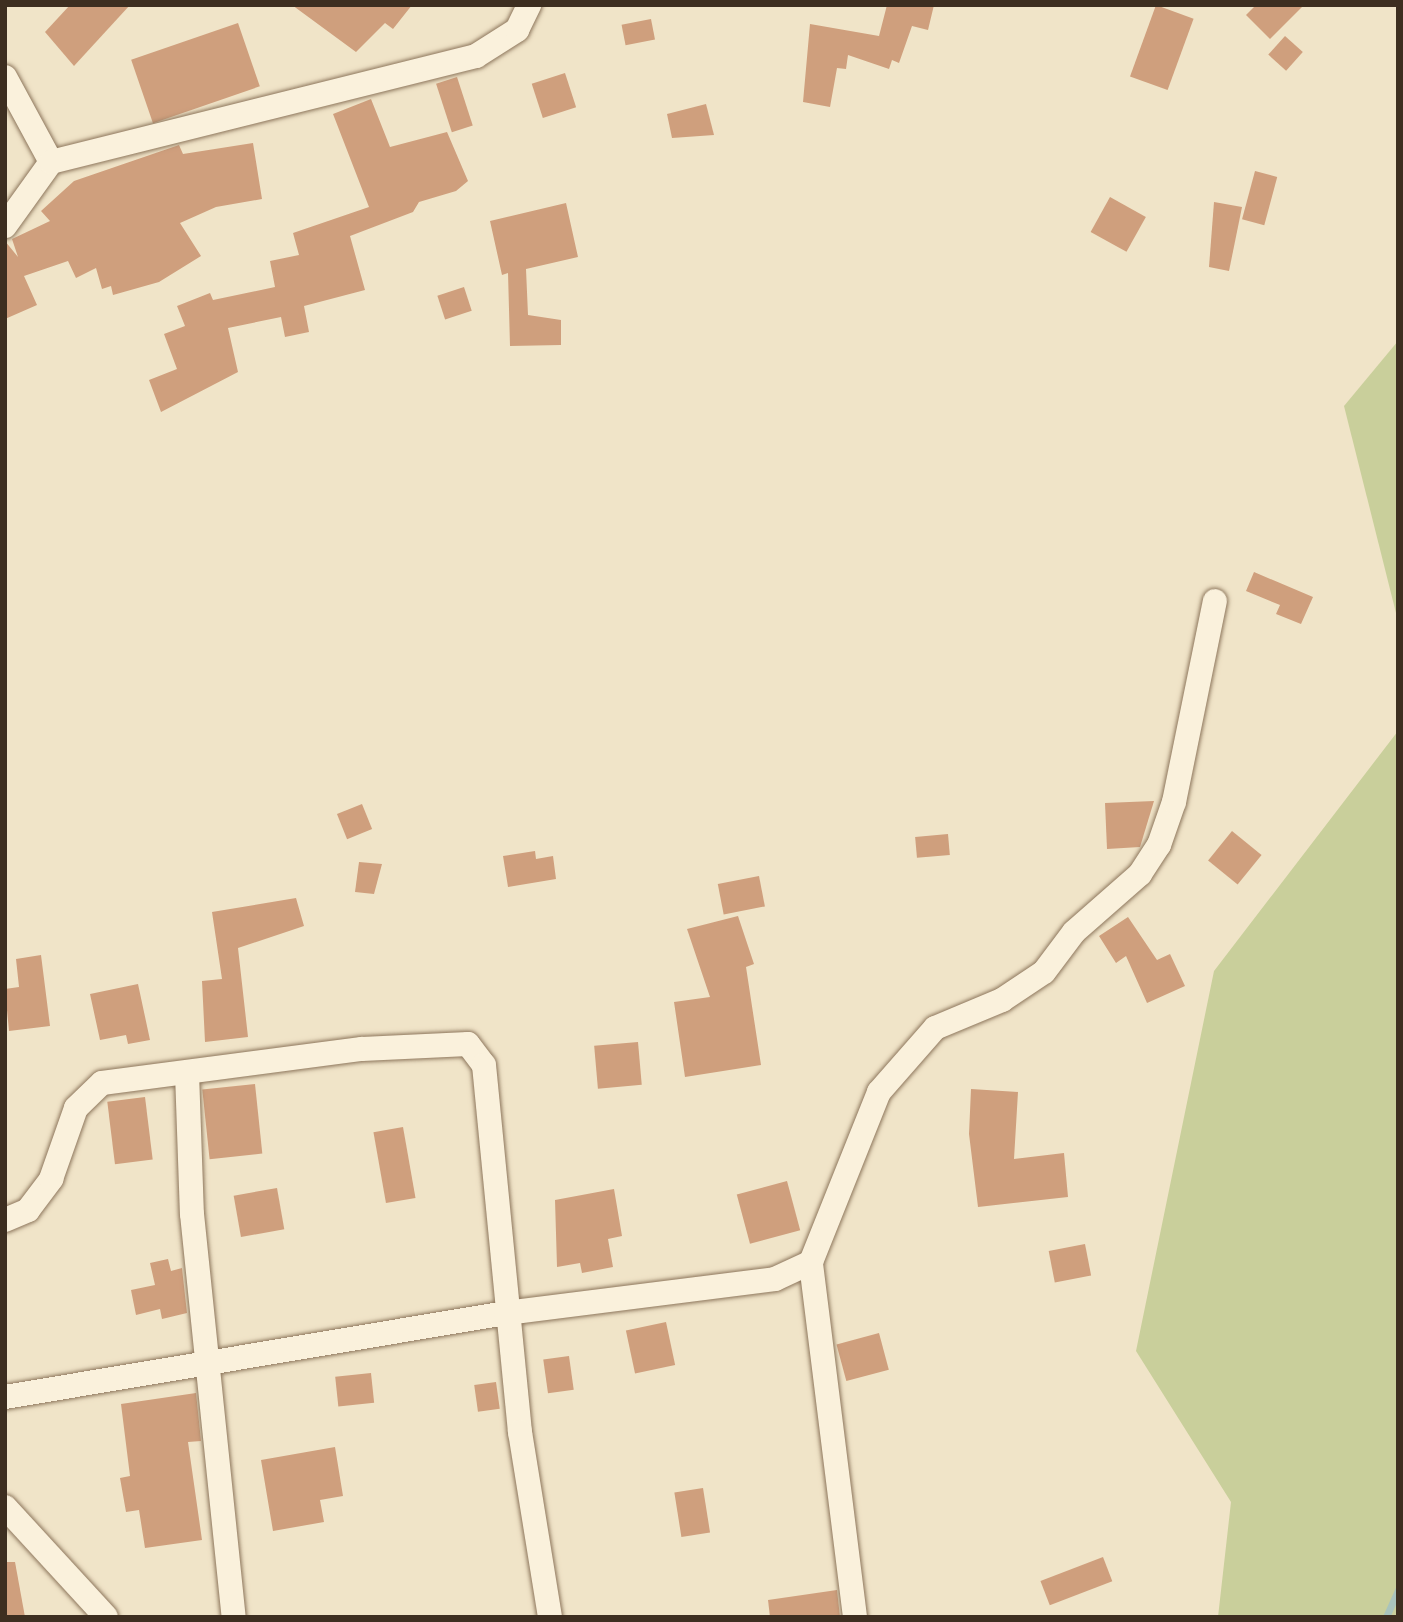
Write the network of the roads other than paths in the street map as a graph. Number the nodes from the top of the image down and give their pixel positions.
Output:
1 (529, 5) edge
2 (5, 77) edge
3 (51, 162) junction
4 (8, 224) edge
5 (1215, 601) dead end
6 (187, 1073) junction
7 (5, 1220) edge
8 (811, 1262) junction
9 (506, 1313) junction
10 (206, 1361) junction
11 (5, 1397) edge
12 (5, 1507) edge
13 (106, 1617) edge
14 (234, 1617) edge
15 (550, 1617) edge
16 (855, 1617) edge

1 - 3 street
2 - 3 street
3 - 4 street
5 - 8 street
6 - 7 street
6 - 9 street
6 - 10 street
8 - 9 street
8 - 16 street
9 - 10 street
9 - 15 street
10 - 11 street
10 - 14 street
12 - 13 street

